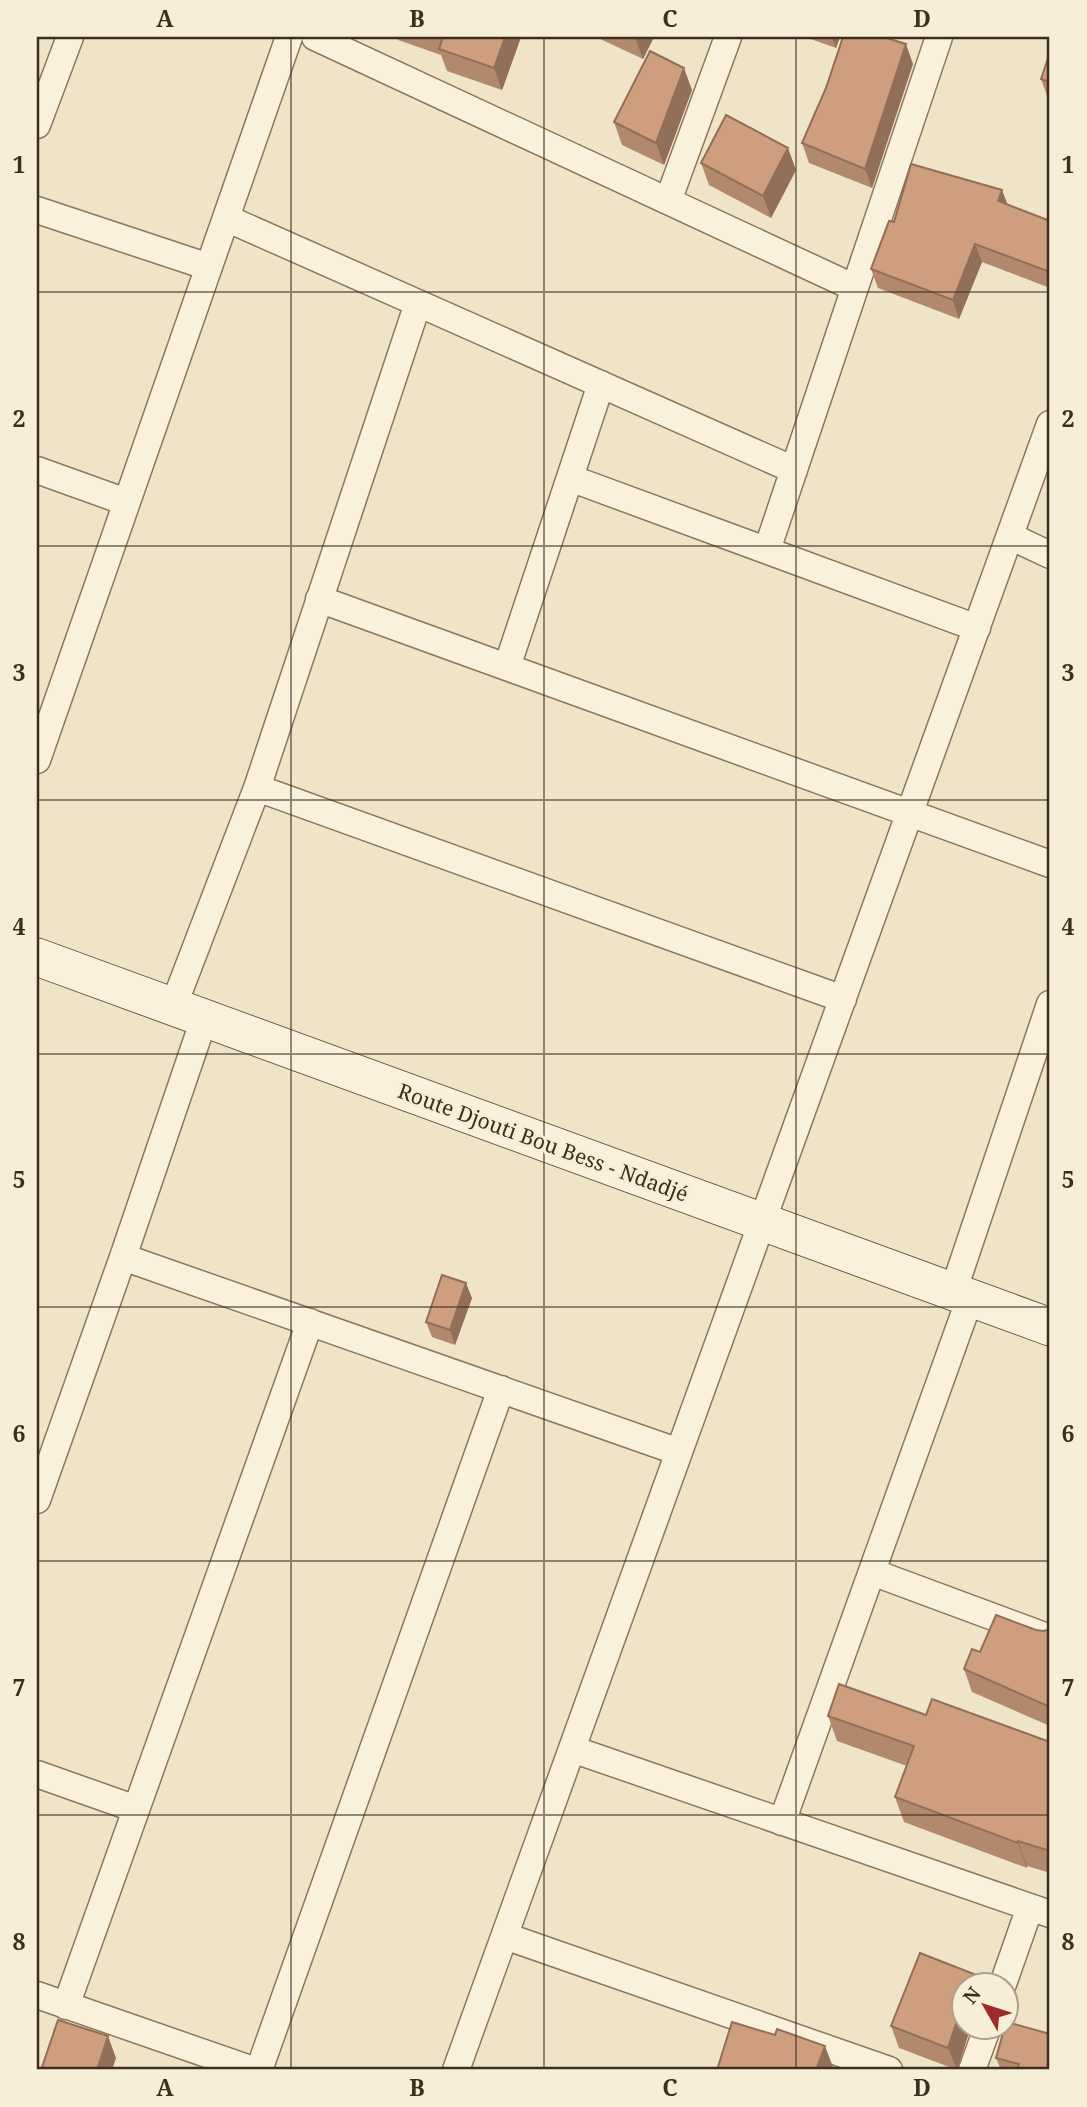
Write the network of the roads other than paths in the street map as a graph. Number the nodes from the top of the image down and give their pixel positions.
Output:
1 (70, 37) edge
2 (289, 37) edge
3 (314, 37) edge
4 (728, 37) edge
5 (939, 37) edge
6 (37, 125) edge
7 (668, 201) junction
8 (37, 210) edge
9 (226, 218) junction
10 (209, 267) junction
11 (855, 288) junction
12 (418, 303) junction
13 (601, 384) junction
14 (1050, 425) edge
15 (37, 470) edge
16 (794, 470) junction
17 (570, 478) junction
18 (127, 502) junction
19 (1010, 536) junction
20 (766, 550) junction
21 (1050, 555) edge
22 (319, 599) junction
23 (977, 628) junction
24 (507, 667) junction
25 (38, 751) edge
26 (257, 788) junction
27 (910, 813) junction
28 (1050, 864) edge
29 (37, 957) edge
30 (843, 999) junction
31 (1050, 1004) edge
32 (188, 1013) junction
33 (762, 1223) junction
34 (123, 1257) junction
35 (961, 1295) junction
36 (310, 1322) junction
37 (1050, 1327) edge
38 (501, 1389) junction
39 (679, 1452) junction
40 (37, 1500) edge
41 (872, 1572) junction
42 (1050, 1638) edge
43 (572, 1749) junction
44 (37, 1774) edge
45 (136, 1809) junction
46 (782, 1822) junction
47 (1040, 1911) edge
48 (505, 1936) junction
49 (1010, 1970) edge
50 (37, 1995) edge
51 (66, 2006) junction
52 (983, 2040) edge
53 (253, 2070) edge
54 (259, 2070) edge
55 (456, 2070) edge
56 (889, 2070) edge
57 (972, 2070) edge

1 - 6 street
2 - 9 street
3 - 7 street
4 - 7 street
5 - 11 street
7 - 11 street
8 - 10 street
9 - 10 street
9 - 12 street
10 - 18 street
11 - 16 street
12 - 13 street
12 - 22 street
13 - 16 street
13 - 17 street
14 - 19 street
15 - 18 street
16 - 20 street
17 - 20 street
17 - 24 street
18 - 25 street
19 - 21 street
19 - 23 street
20 - 23 street
22 - 24 street
22 - 26 street
23 - 27 street
24 - 27 street
26 - 30 street
26 - 32 street
27 - 28 street
27 - 30 street
29 - 32 main road, Route Djouti Bou Bess - Ndadjé
30 - 33 street
31 - 35 street
32 - 33 main road, Route Djouti Bou Bess - Ndadjé
32 - 34 street
33 - 35 main road, Route Djouti Bou Bess - Ndadjé
33 - 39 street
34 - 36 street
34 - 40 street
35 - 37 main road, Route Djouti Bou Bess - Ndadjé
35 - 41 street
36 - 38 street
36 - 45 street
38 - 39 street
38 - 54 street
39 - 43 street
41 - 42 street
41 - 46 street
43 - 46 street
43 - 48 street
44 - 45 street
45 - 51 street
46 - 47 street
47 - 49 street
48 - 55 street
48 - 56 street
50 - 51 street
51 - 53 street
52 - 57 street

